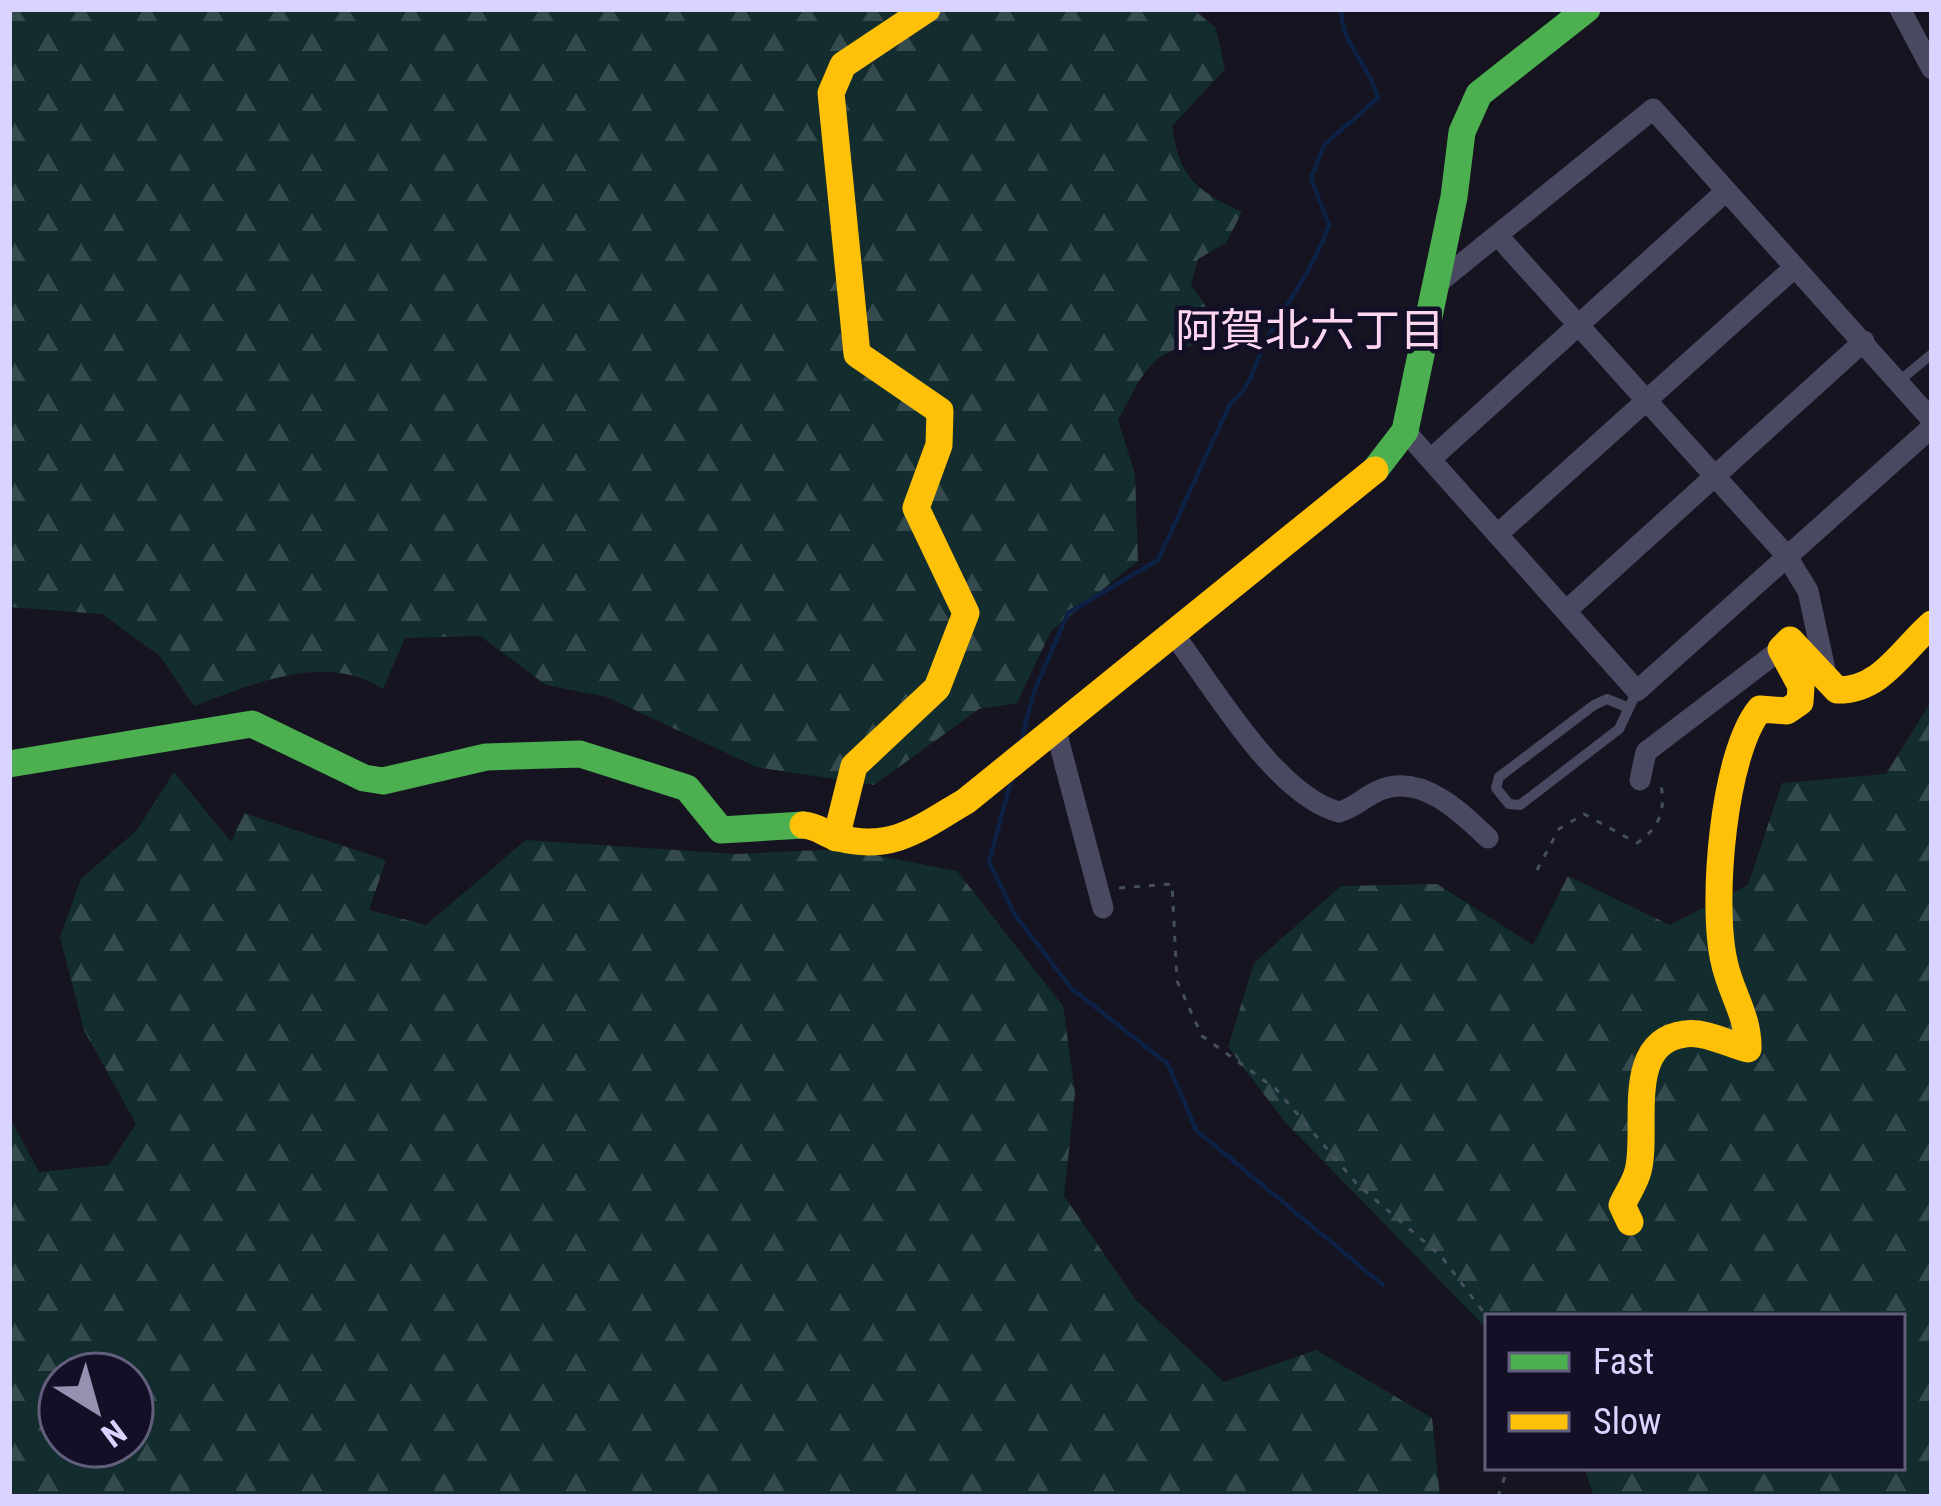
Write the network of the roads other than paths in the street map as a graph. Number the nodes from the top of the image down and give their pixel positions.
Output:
1 (927, 9) edge
2 (1587, 9) edge
3 (1900, 9) edge
4 (1932, 69) edge
5 (1726, 191) junction
6 (1498, 236) junction
7 (1795, 267) junction
8 (1432, 288) junction
9 (1576, 324) junction
10 (1864, 341) junction
11 (1932, 354) edge
12 (1899, 382) junction
13 (1645, 401) junction
14 (1932, 423) edge
15 (1405, 431) junction
16 (1431, 459) junction
17 (1715, 477) junction
18 (1499, 533) junction
19 (1786, 555) junction
20 (1566, 611) junction
21 (1932, 623) edge
22 (1174, 635) junction
23 (1780, 649) junction
24 (1828, 681) junction
25 (1633, 700) junction
26 (1056, 731) junction
27 (9, 764) edge
28 (1641, 770) road end
29 (836, 838) junction
30 (1488, 838) dead end
31 (1101, 899) road end
32 (1630, 1222) dead end

1 - 29 street
2 - 8 street
3 - 4 street
5 - 6 street
5 - 7 street
5 - 9 street
6 - 8 street
6 - 9 street
7 - 10 street
7 - 13 street
8 - 15 street
9 - 13 street
9 - 16 street
10 - 12 street
10 - 17 street
11 - 12 lane
12 - 14 street
13 - 17 street
13 - 18 street
14 - 19 street
15 - 16 street
15 - 22 street
16 - 18 street
17 - 19 street
17 - 20 street
18 - 20 street
19 - 24 street
19 - 25 street
20 - 25 street
21 - 24 street
22 - 26 street
22 - 30 street
23 - 24 street
23 - 28 street
23 - 32 street
25 - 25 lane
26 - 29 street
26 - 31 street
27 - 29 street

